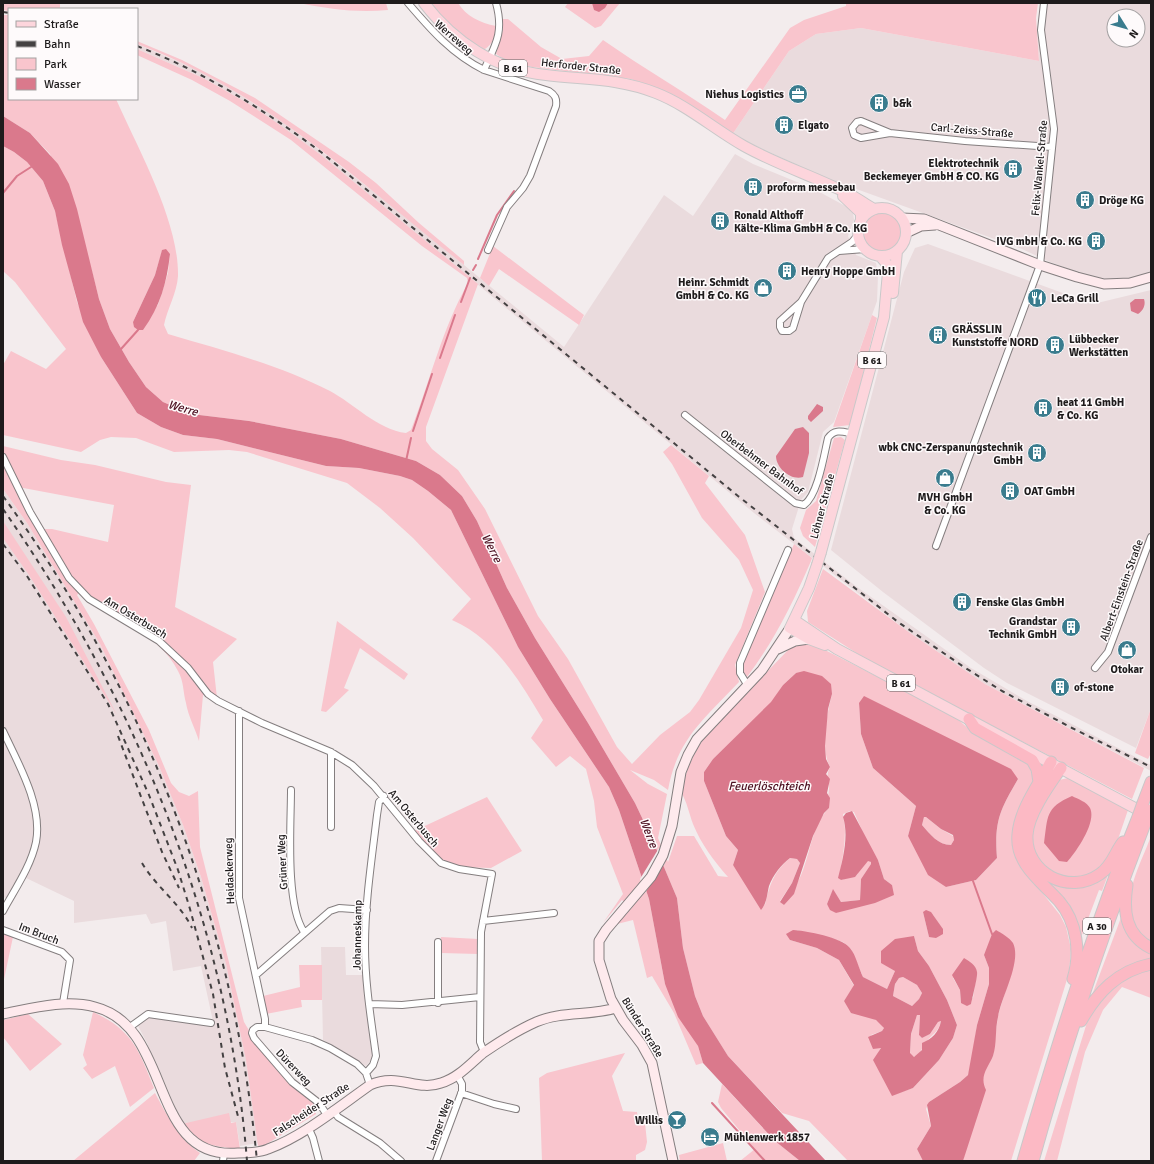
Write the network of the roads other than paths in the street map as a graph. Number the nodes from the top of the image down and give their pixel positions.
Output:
1 (408, 3) edge
2 (424, 3) edge
3 (496, 3) edge
4 (1044, 3) edge
5 (489, 58) junction
6 (484, 70) junction
7 (890, 132) junction
8 (1052, 147) junction
9 (830, 186) junction
10 (874, 209) junction
11 (902, 218) junction
12 (861, 220) junction
13 (937, 225) junction
14 (906, 233) junction
15 (858, 235) junction
16 (865, 249) junction
17 (488, 250) dead end
18 (838, 251) junction
19 (897, 251) junction
20 (880, 256) junction
21 (1040, 264) junction
22 (1151, 277) edge
23 (801, 302) junction
24 (884, 317) junction
25 (685, 415) dead end
26 (854, 434) junction
27 (3, 457) edge
28 (1151, 537) edge
29 (936, 546) dead end
30 (788, 550) dead end
31 (792, 624) junction
32 (809, 639) junction
33 (837, 649) junction
34 (776, 650) junction
35 (1095, 668) dead end
36 (748, 686) junction
37 (239, 711) junction
38 (969, 719) junction
39 (3, 731) edge
40 (331, 752) junction
41 (1051, 762) junction
42 (1061, 768) junction
43 (1040, 782) junction
44 (1150, 785) edge
45 (291, 790) dead end
46 (384, 796) junction
47 (1147, 806) edge
48 (1145, 818) edge
49 (331, 827) dead end
50 (1132, 831) junction
51 (1131, 861) junction
52 (651, 877) joint
53 (367, 910) junction
54 (3, 911) edge
55 (554, 913) dead end
56 (483, 921) junction
57 (3, 930) edge
58 (304, 932) junction
59 (438, 942) dead end
60 (1151, 948) edge
61 (1151, 964) edge
62 (256, 975) junction
63 (480, 998) junction
64 (438, 1002) junction
65 (63, 1003) junction
66 (370, 1004) junction
67 (614, 1004) junction
68 (3, 1014) edge
69 (1065, 1022) junction
70 (211, 1023) dead end
71 (130, 1027) junction
72 (265, 1027) junction
73 (1068, 1043) junction
74 (484, 1052) junction
75 (366, 1073) junction
76 (457, 1075) junction
77 (370, 1085) junction
78 (461, 1093) junction
79 (516, 1109) dead end
80 (330, 1113) junction
81 (308, 1127) junction
82 (224, 1157) edge
83 (319, 1161) edge
84 (401, 1161) edge
85 (436, 1161) edge
86 (673, 1161) edge
87 (1023, 1161) edge
88 (1033, 1161) edge

1 - 6 street, Werreweg
2 - 5 main road, Herforder Straße / B 61
3 - 5 street
4 - 8 street, Felix-Wankel-Straße
5 - 6 street
5 - 9 main road, Herforder Straße / B 61
6 - 17 street, Werreweg
7 - 7 street, Carl-Zeiss-Straße
7 - 8 street, Carl-Zeiss-Straße
8 - 21 street, Felix-Wankel-Straße
9 - 10 main road, Herforder Straße / B 61
9 - 12 main road, Herforder Straße / B 61
10 - 11 main road
10 - 12 main road
11 - 13 street
11 - 14 main road
12 - 15 main road
13 - 14 street
13 - 21 street
14 - 19 main road
15 - 16 main road
15 - 18 street
16 - 18 street
16 - 20 main road
18 - 23 street
19 - 20 main road
19 - 24 main road, Löhner Straße / B 61
20 - 24 main road, Löhner Straße / B 61
21 - 22 street
21 - 29 street, Felix-Wankel-Straße
23 - 23 street
24 - 26 main road, Löhner Straße / B 61
25 - 26 street, Oberbehmer Bahnhof
26 - 31 main road, Löhner Straße / B 61, bridge
27 - 37 street, Am Osterbusch
28 - 35 street, Albert-Einstein-Straße
30 - 36 street
31 - 32 main road, B 61
31 - 33 main road, B 61
31 - 34 street, Löhner Straße
32 - 33 main road, B 61
32 - 34 street
33 - 38 main road, B 61
34 - 36 street, Löhner Straße
36 - 52 street, Löhner Straße
37 - 40 street, Am Osterbusch
37 - 62 street, Heidackerweg
38 - 41 main road, B 61
38 - 43 highway
39 - 54 street
40 - 46 street, Am Osterbusch
40 - 49 street
41 - 42 main road, B 61
41 - 43 highway
42 - 48 main road, B 61
42 - 50 highway
43 - 69 highway
44 - 47 highway, A 30
45 - 58 street, Grüner Weg
46 - 53 street, Johanneskamp
46 - 56 street, Am Osterbusch
47 - 48 highway, A 30, bridge
48 - 50 highway, A 30
48 - 51 highway, A 30
50 - 69 highway, A 30
51 - 60 highway
51 - 73 highway, A 30
52 - 67 street, Bünder Straße
53 - 58 street
53 - 66 street, Johanneskamp
55 - 56 street
56 - 63 street, Am Osterbusch
57 - 65 street, Im Bruch
58 - 62 street
59 - 64 street
61 - 73 highway
62 - 72 street, Heidackerweg
63 - 64 street
63 - 74 street, Am Osterbusch
64 - 66 street
65 - 68 street, Falscheider Straße
65 - 71 street, Falscheider Straße
66 - 75 street, Johanneskamp
67 - 74 street, Falscheider Straße
67 - 86 street, Bünder Straße
69 - 87 highway, A 30
70 - 71 street
71 - 82 street, Falscheider Straße
72 - 75 street
72 - 80 street, Dürerweg
73 - 88 highway, A 30
74 - 76 street, Falscheider Straße
75 - 77 street
76 - 77 street, Falscheider Straße
76 - 78 street, Langer Weg
77 - 80 street, Falscheider Straße
78 - 79 street, Langer Weg
78 - 85 street, Langer Weg
80 - 81 street, Falscheider Straße
80 - 84 street, Dürerweg
81 - 82 street, Falscheider Straße
81 - 83 street

